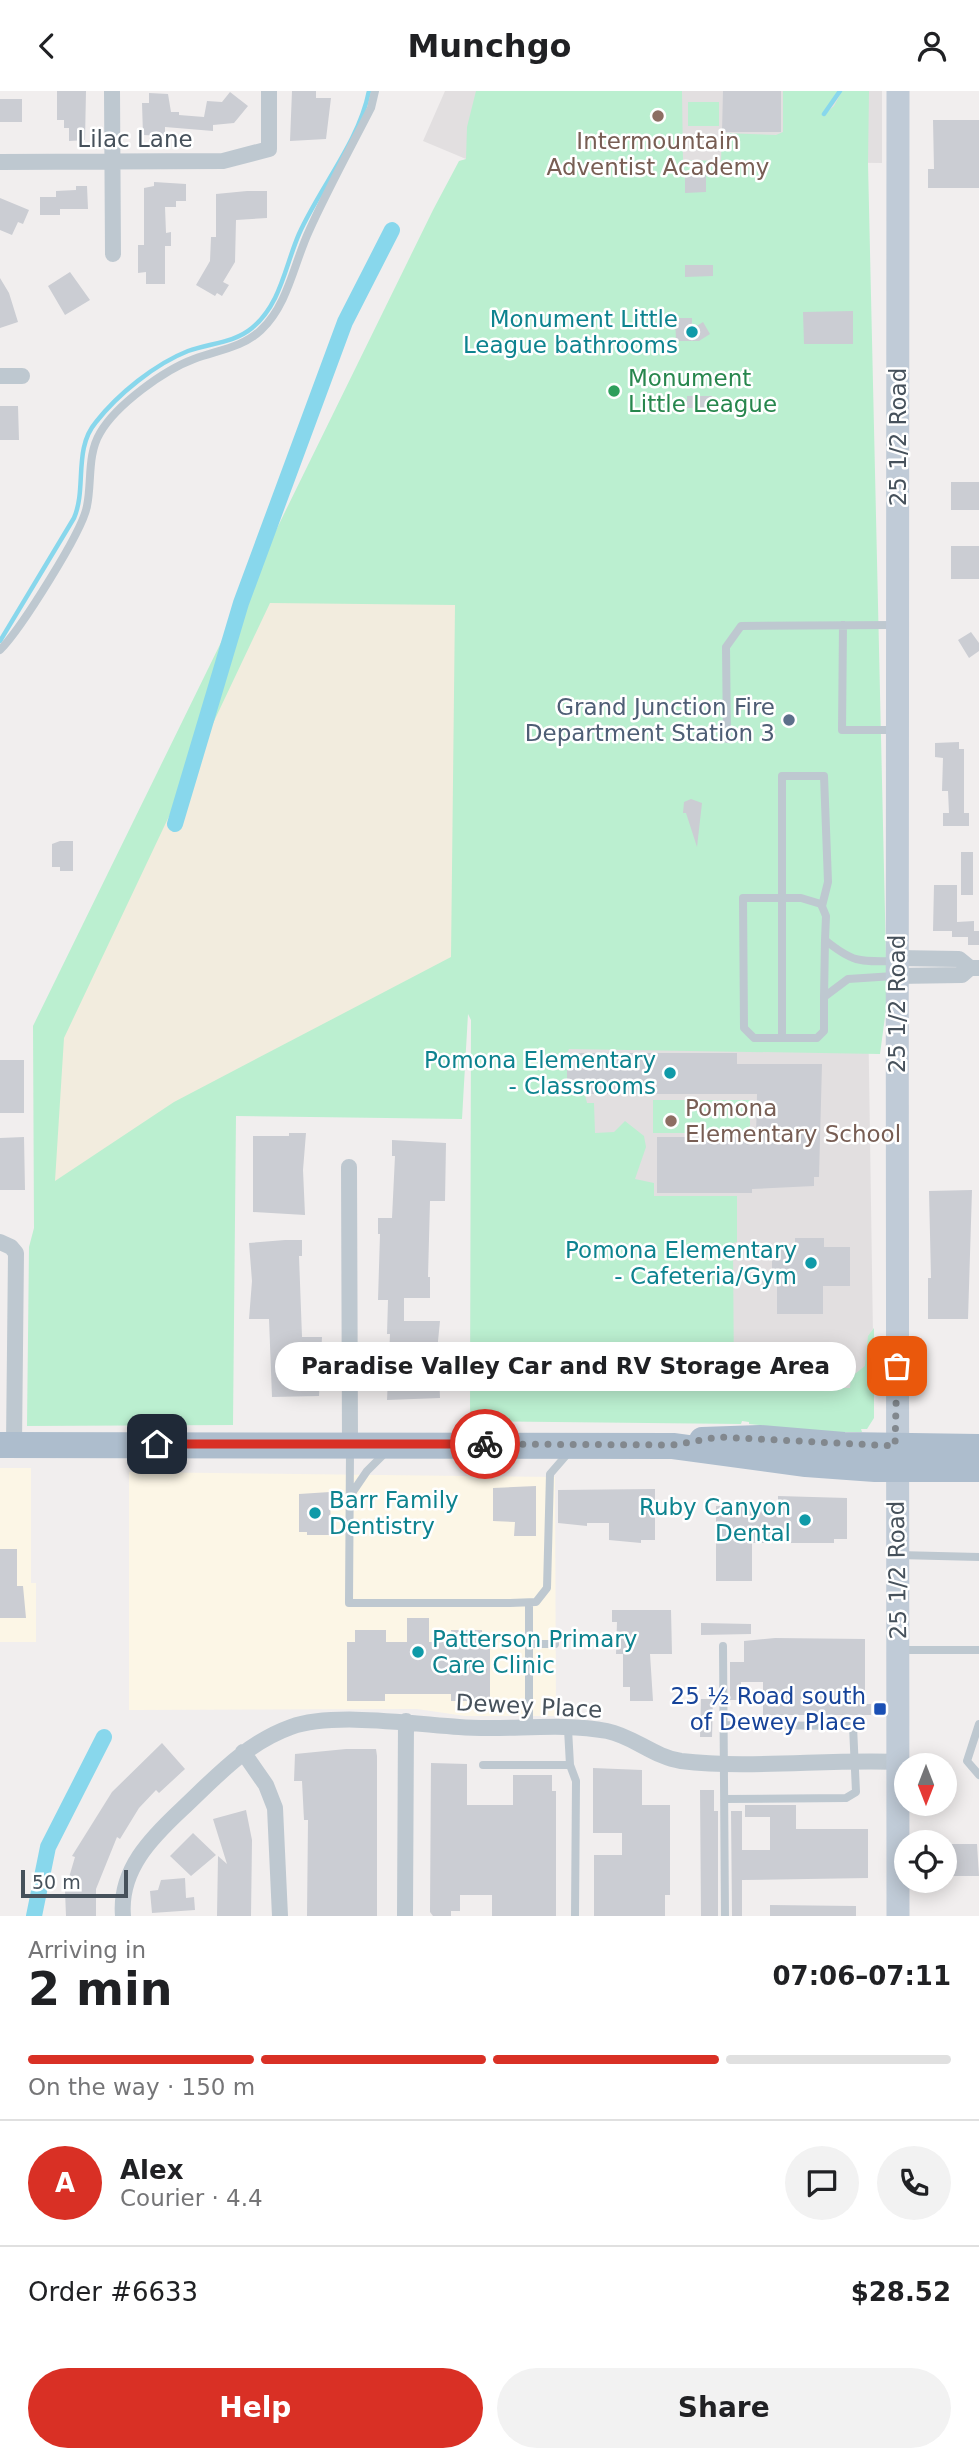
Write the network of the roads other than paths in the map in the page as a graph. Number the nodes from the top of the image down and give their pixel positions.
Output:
1 (112, 91) edge
2 (269, 91) edge
3 (375, 91) edge
4 (898, 91) edge
5 (0, 162) edge
6 (110, 162) junction
7 (113, 254) dead end
8 (0, 376) edge
9 (22, 376) dead end
10 (843, 625) junction
11 (897, 625) junction
12 (0, 650) edge
13 (897, 730) junction
14 (727, 739) dead end
15 (782, 898) junction
16 (822, 906) junction
17 (825, 940) junction
18 (896, 965) junction
19 (974, 968) edge
20 (824, 997) junction
21 (782, 1038) junction
22 (349, 1167) dead end
23 (0, 1243) edge
24 (350, 1444) junction
25 (394, 1444) junction
26 (577, 1444) junction
27 (7, 1445) edge
28 (979, 1447) edge
29 (895, 1457) junction
30 (979, 1469) edge
31 (350, 1496) junction
32 (897, 1555) junction
33 (979, 1557) edge
34 (529, 1603) junction
35 (529, 1644) junction
36 (555, 1644) dead end
37 (723, 1646) dead end
38 (898, 1650) junction
39 (979, 1650) edge
40 (406, 1721) junction
41 (979, 1724) edge
42 (723, 1725) junction
43 (529, 1728) junction
44 (568, 1729) junction
45 (243, 1752) junction
46 (898, 1753) edge
47 (855, 1761) junction
48 (723, 1762) junction
49 (894, 1762) edge
50 (483, 1765) dead end
51 (570, 1765) junction
52 (979, 1775) edge
53 (724, 1799) junction
54 (898, 1817) edge
55 (123, 1916) edge
56 (280, 1916) edge
57 (405, 1916) edge
58 (575, 1916) edge
59 (725, 1916) edge
60 (898, 1916) edge

1 - 6 street
2 - 6 street, Lilac Lane
3 - 12 lane
4 - 11 street, 25 1/2 Road
5 - 6 street, Lilac Lane
6 - 7 street
8 - 9 street
10 - 11 lane
10 - 13 lane
10 - 14 lane
11 - 13 street, 25 1/2 Road
13 - 18 street, 25 1/2 Road
15 - 16 lane
15 - 16 lane
15 - 21 lane
15 - 21 lane
16 - 17 lane
17 - 18 lane
17 - 20 lane
18 - 19 street
18 - 20 lane
18 - 29 street, 25 1/2 Road
20 - 21 lane
22 - 24 street
23 - 27 street
24 - 25 main road
24 - 27 main road
24 - 31 lane
25 - 26 main road
25 - 31 lane
26 - 29 main road
26 - 34 lane
28 - 29 main road
29 - 30 main road
29 - 32 street, 25 1/2 Road
31 - 34 lane
32 - 33 lane
32 - 38 street, 25 1/2 Road
34 - 35 lane
35 - 36 lane
35 - 43 lane
37 - 42 lane
38 - 39 lane
38 - 46 street, 25 1/2 Road
40 - 43 street, Dewey Place
40 - 45 street, Dewey Place
40 - 57 street
41 - 52 lane
42 - 47 lane
42 - 48 lane
43 - 44 street, Dewey Place
44 - 48 street, Dewey Place
44 - 51 lane
45 - 55 street, Dewey Place
45 - 56 street
47 - 48 street, Dewey Place
47 - 49 street, Dewey Place
47 - 53 lane
48 - 53 lane
50 - 51 lane
51 - 58 lane
53 - 59 lane
54 - 60 street, 25 1/2 Road

